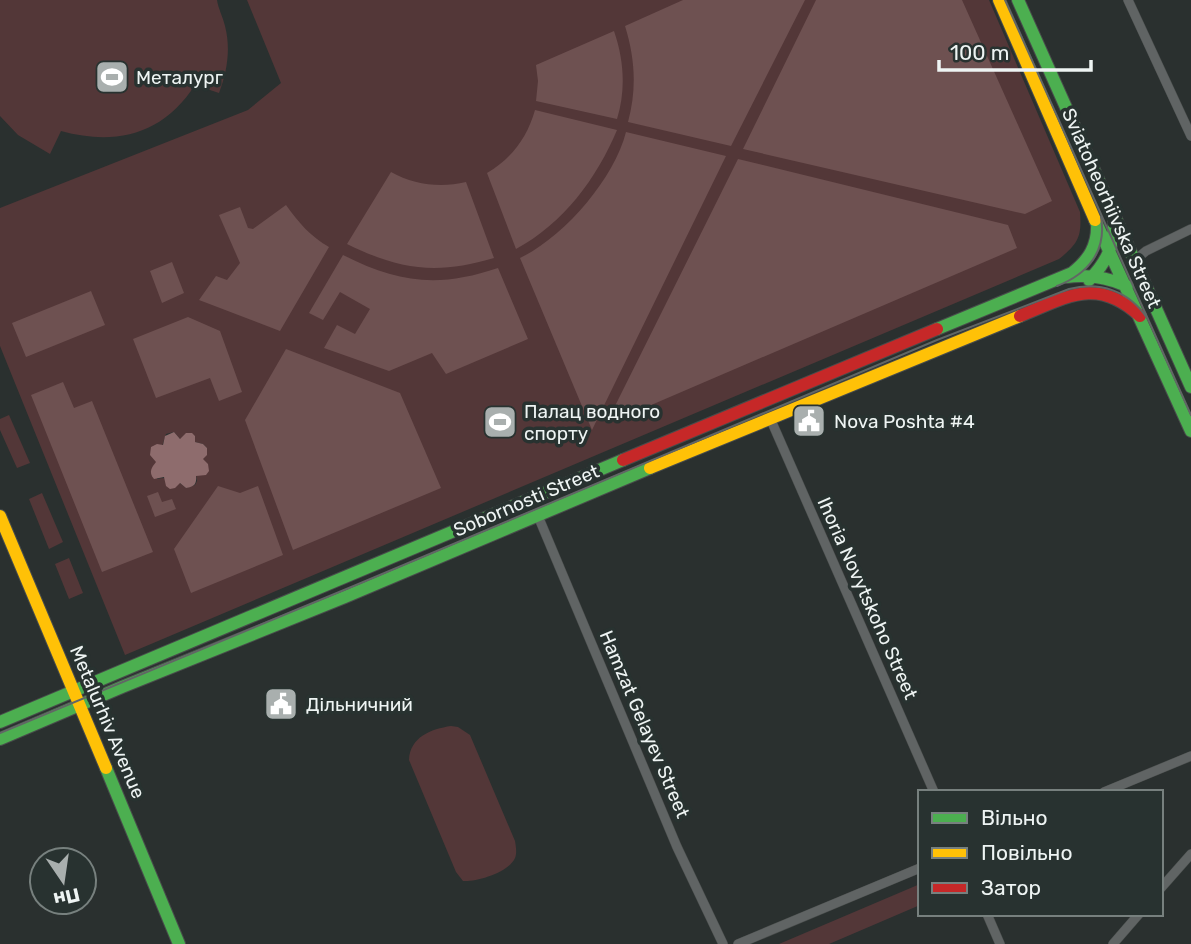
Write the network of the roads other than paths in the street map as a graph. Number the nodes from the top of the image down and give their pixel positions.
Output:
1 (999, 0) edge
2 (1017, 0) edge
3 (1128, 0) edge
4 (1191, 136) edge
5 (1113, 216) junction
6 (1097, 224) junction
7 (1191, 229) edge
8 (1110, 252) junction
9 (1134, 261) junction
10 (1093, 276) junction
11 (1059, 278) junction
12 (1125, 285) junction
13 (1067, 297) junction
14 (1156, 310) junction
15 (1140, 316) junction
16 (1191, 387) edge
17 (770, 418) junction
18 (1191, 431) edge
19 (0, 516) edge
20 (538, 516) junction
21 (72, 691) junction
22 (79, 705) junction
23 (0, 722) edge
24 (0, 738) edge
25 (1191, 756) edge
26 (933, 790) edge
27 (1109, 790) edge
28 (1191, 854) edge
29 (918, 869) edge
30 (1163, 886) edge
31 (988, 916) edge
32 (1137, 916) edge
33 (179, 944) edge
34 (723, 944) edge
35 (738, 944) edge
36 (1000, 944) edge
37 (1114, 944) edge

1 - 6 main road, Sviatoheorhiivska Street
2 - 5 main road, Sviatoheorhiivska Street
3 - 4 street
5 - 8 main road
5 - 9 main road, Sviatoheorhiivska Street
6 - 8 main road, Sviatoheorhiivska Street
6 - 11 main road
7 - 9 street
8 - 10 main road
8 - 12 main road, Sviatoheorhiivska Street
9 - 14 main road, Sviatoheorhiivska Street
10 - 11 main road
10 - 12 main road
10 - 13 main road
11 - 21 main road, Sobornosti Street
12 - 14 main road
12 - 15 main road, Sviatoheorhiivska Street
13 - 15 main road
13 - 17 main road, Sobornosti Street
14 - 16 main road, Sviatoheorhiivska Street
15 - 18 main road, Sviatoheorhiivska Street
17 - 20 main road, Sobornosti Street
17 - 26 street, Ihoria Novytskoho Street
19 - 21 main road, Metalurhiv Avenue
20 - 22 main road, Sobornosti Street
20 - 34 street, Hamzat Gelayev Street
21 - 22 main road, Metalurhiv Avenue
21 - 23 main road, Sobornosti Street
22 - 24 main road, Sobornosti Street
22 - 33 main road, Metalurhiv Avenue
25 - 27 street
28 - 30 street
29 - 35 street
31 - 36 street
32 - 37 street

